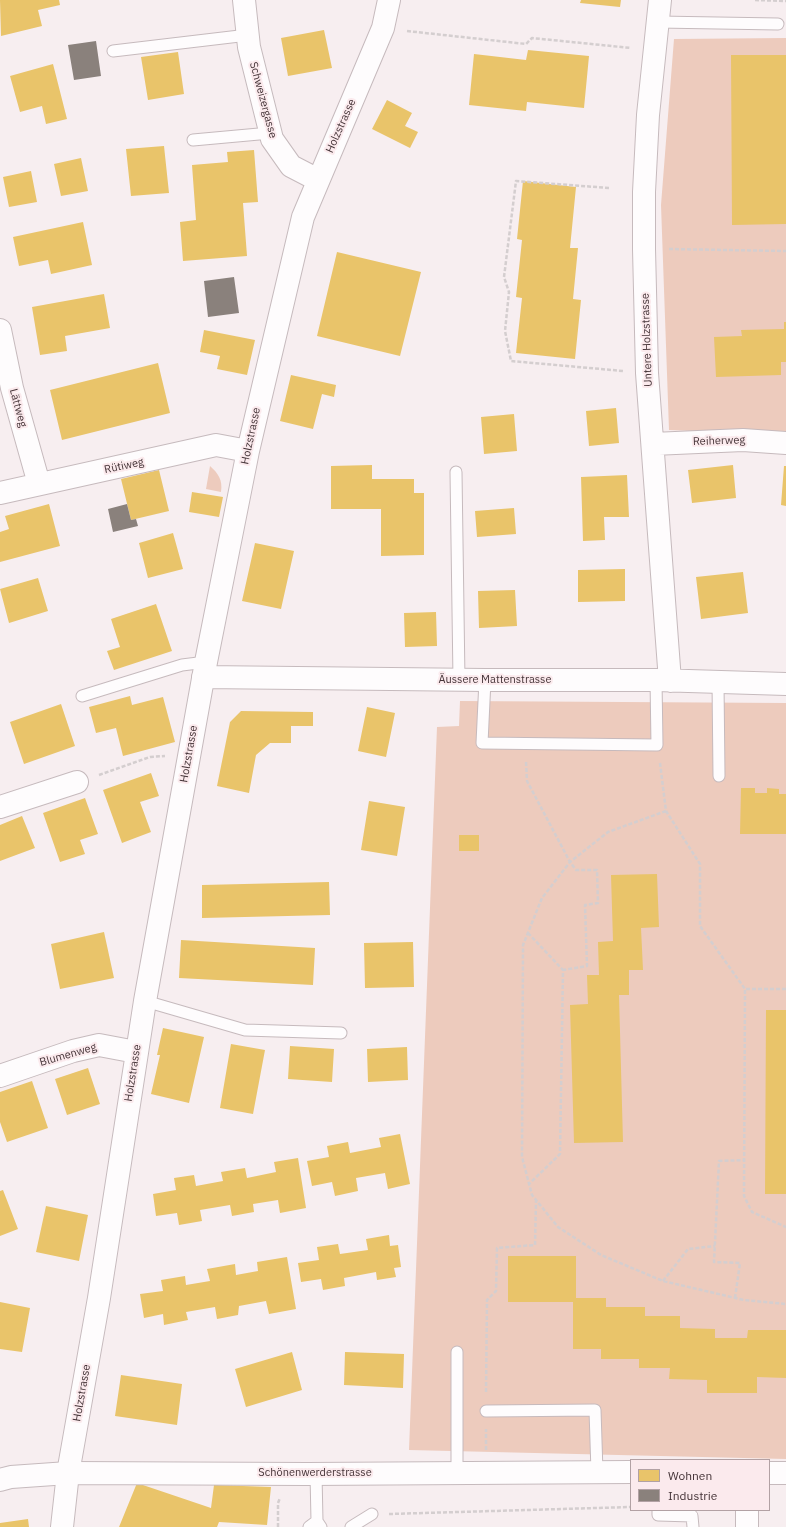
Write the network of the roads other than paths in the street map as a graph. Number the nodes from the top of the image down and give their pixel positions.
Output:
1 (244, 0) edge
2 (389, 0) edge
3 (660, 0) edge
4 (658, 22) junction
5 (778, 24) dead end
6 (248, 35) junction
7 (113, 51) dead end
8 (270, 133) junction
9 (193, 140) dead end
10 (318, 180) junction
11 (0, 330) edge
12 (786, 443) edge
13 (653, 444) junction
14 (248, 452) junction
15 (456, 472) dead end
16 (39, 484) junction
17 (0, 493) edge
18 (204, 670) junction
19 (459, 680) junction
20 (485, 680) junction
21 (663, 681) junction
22 (718, 682) junction
23 (786, 684) edge
24 (82, 696) dead end
25 (719, 776) dead end
26 (77, 782) road end
27 (0, 807) edge
28 (145, 1001) junction
29 (341, 1033) dead end
30 (136, 1052) junction
31 (0, 1076) edge
32 (457, 1352) dead end
33 (486, 1411) road end
34 (597, 1472) junction
35 (630, 1472) edge
36 (68, 1473) junction
37 (457, 1473) junction
38 (786, 1473) edge
39 (316, 1474) junction
40 (770, 1474) edge
41 (0, 1480) edge
42 (658, 1511) edge
43 (747, 1511) edge
44 (372, 1514) road end
45 (316, 1525) edge
46 (62, 1527) edge
47 (351, 1527) edge
48 (693, 1527) edge
49 (747, 1527) edge

1 - 6 street, Schweizergasse
2 - 10 street, Holzstrasse
3 - 4 street, Untere Holzstrasse
4 - 5 lane
4 - 13 street, Untere Holzstrasse
6 - 7 lane
6 - 8 street, Schweizergasse
8 - 9 lane
8 - 10 street, Schweizergasse
10 - 14 street, Holzstrasse
11 - 16 street, Lättweg
12 - 13 street, Reiherweg
13 - 21 street, Untere Holzstrasse
14 - 16 street, Rütiweg
14 - 18 street, Holzstrasse
15 - 19 lane
16 - 17 street, Rütiweg
18 - 19 street, Äussere Mattenstrasse
18 - 24 lane
18 - 28 street, Holzstrasse
19 - 20 street, Äussere Mattenstrasse
20 - 21 street, Äussere Mattenstrasse
20 - 21 lane
21 - 22 street, Äussere Mattenstrasse
22 - 23 street, Äussere Mattenstrasse
22 - 25 lane
26 - 27 street
28 - 29 lane
28 - 30 street, Holzstrasse
30 - 31 street, Blumenweg
30 - 36 street, Holzstrasse
32 - 37 lane
33 - 34 lane
34 - 35 street, Schönenwerderstrasse
34 - 37 street, Schönenwerderstrasse
36 - 39 street, Schönenwerderstrasse
36 - 41 street, Schönenwerderstrasse
36 - 46 street, Holzstrasse
37 - 39 street, Schönenwerderstrasse
38 - 40 street
39 - 45 lane
42 - 48 lane
43 - 49 street
44 - 47 lane

